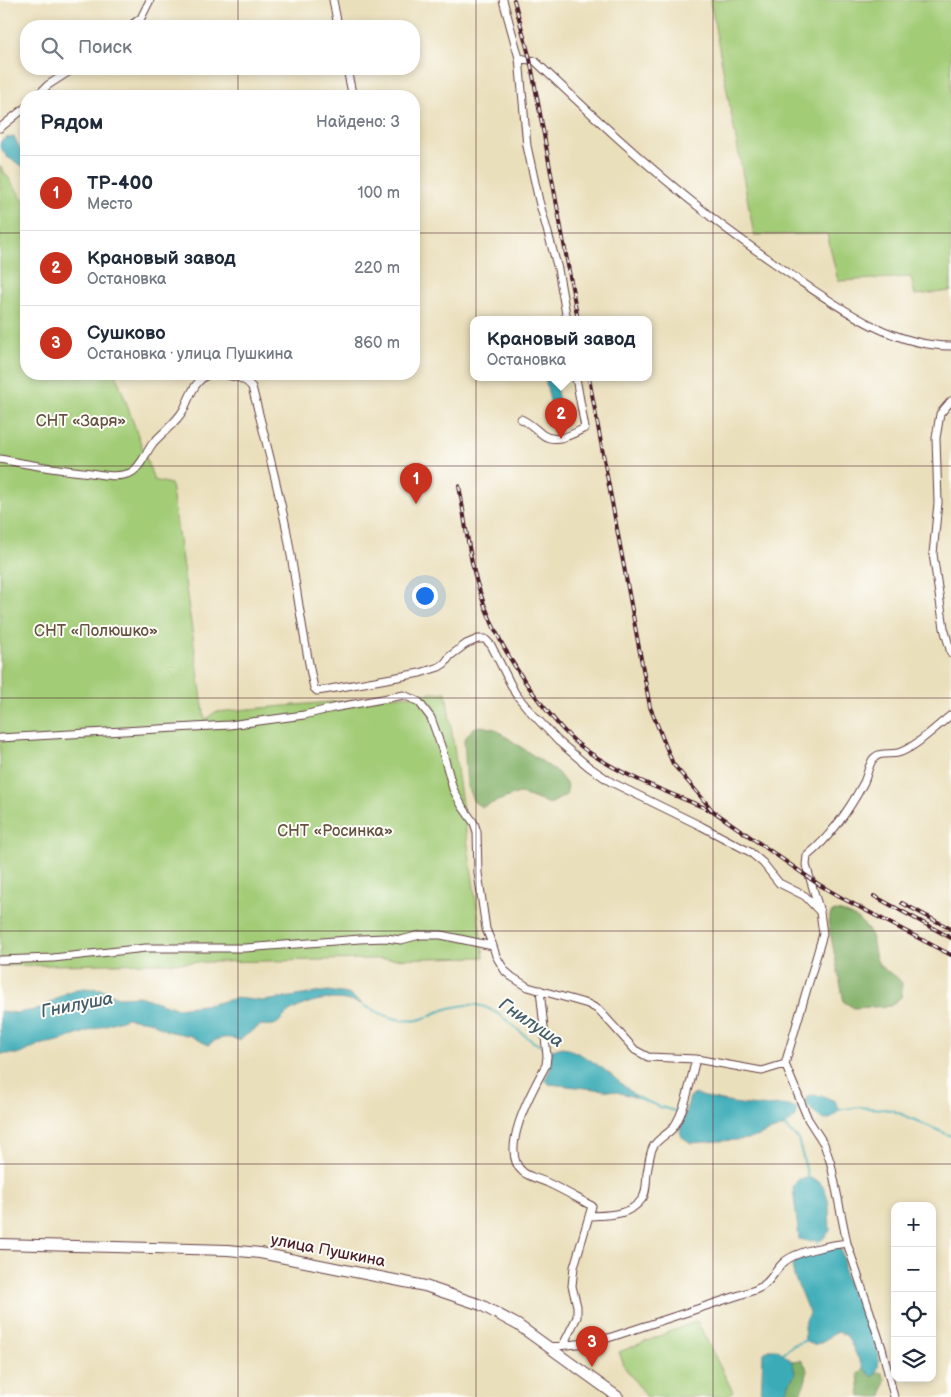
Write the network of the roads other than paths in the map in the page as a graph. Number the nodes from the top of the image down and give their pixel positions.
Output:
1 (150, 0) edge
2 (333, 0) edge
3 (503, 0) edge
4 (138, 20) edge
5 (337, 20) edge
6 (519, 58) junction
7 (64, 75) edge
8 (348, 75) edge
9 (43, 90) edge
10 (351, 90) edge
11 (20, 112) edge
12 (0, 128) edge
13 (566, 316) edge
14 (951, 346) edge
15 (200, 380) edge
16 (247, 380) edge
17 (577, 381) edge
18 (951, 401) edge
19 (521, 419) dead end
20 (0, 459) edge
21 (951, 653) edge
22 (951, 715) edge
23 (0, 738) edge
24 (820, 912) junction
25 (493, 946) junction
26 (0, 960) edge
27 (540, 990) junction
28 (696, 1059) junction
29 (785, 1064) junction
30 (589, 1216) junction
31 (847, 1243) junction
32 (0, 1244) edge
33 (563, 1345) junction
34 (548, 1347) junction
35 (618, 1397) edge
36 (894, 1397) edge

1 - 4 street
2 - 5 street
3 - 6 street
6 - 13 street
6 - 14 street
7 - 9 street
8 - 10 street
11 - 12 street
15 - 20 street
16 - 24 street
17 - 19 street
18 - 21 street
22 - 24 street
23 - 25 street
24 - 29 street
25 - 26 street
25 - 27 street
27 - 28 street
27 - 30 street
28 - 29 street
28 - 30 street
29 - 31 street
30 - 33 street
31 - 33 street
31 - 36 street
32 - 34 main road, улица Пушкина
33 - 34 street
34 - 35 main road, улица Пушкина

